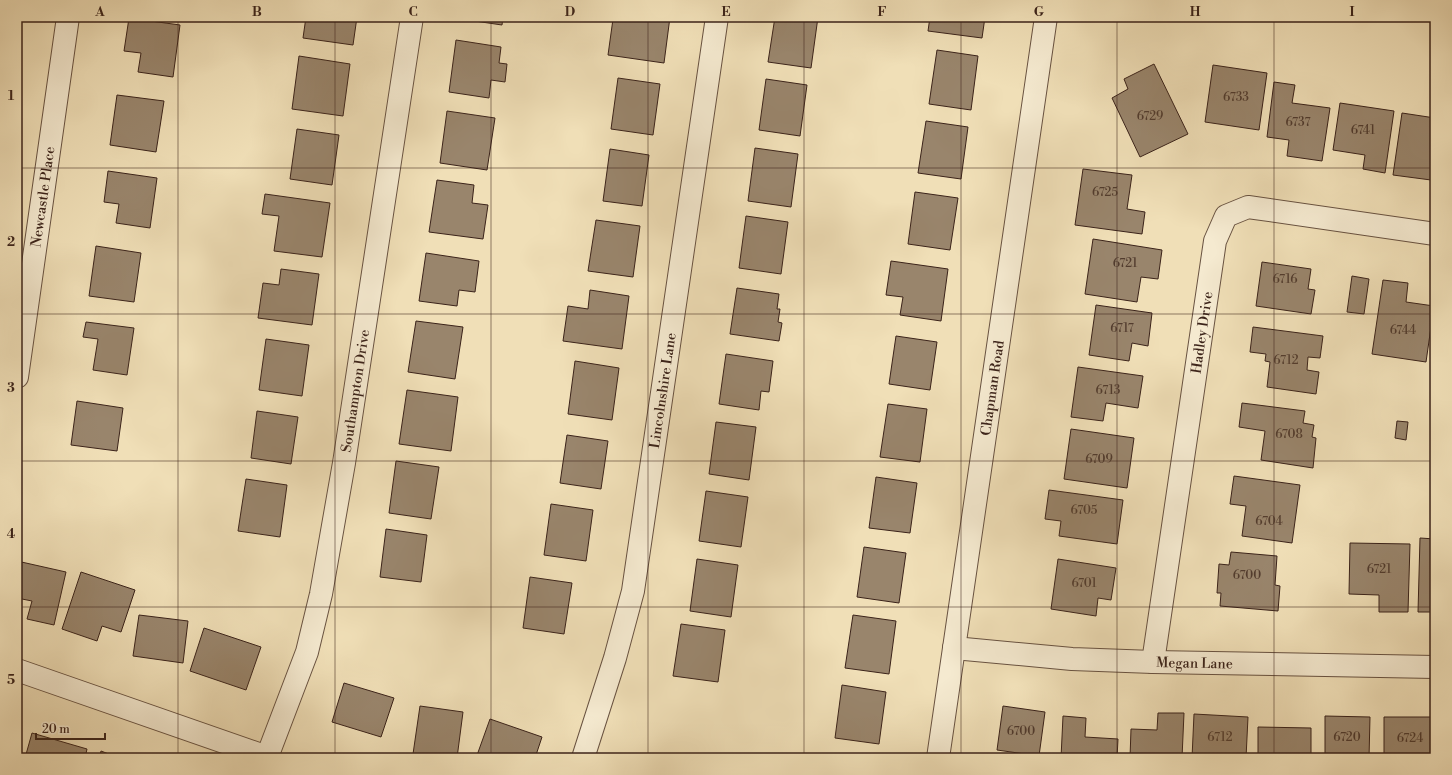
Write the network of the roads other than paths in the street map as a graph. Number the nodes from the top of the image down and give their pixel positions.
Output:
1 (68, 17) edge
2 (412, 17) edge
3 (717, 17) edge
4 (1046, 17) edge
5 (1435, 234) edge
6 (17, 378) edge
7 (954, 648) junction
8 (1153, 662) junction
9 (1435, 666) edge
10 (17, 670) edge
11 (269, 757) edge
12 (583, 758) edge
13 (938, 758) edge

1 - 6 street, Newcastle Place
2 - 11 street, Southampton Drive
3 - 12 street, Lincolnshire Lane
4 - 7 street, Chapman Road
5 - 8 street, Hadley Drive
7 - 8 street, Megan Lane
7 - 13 street, Chapman Road
8 - 9 street, Megan Lane
10 - 11 street

